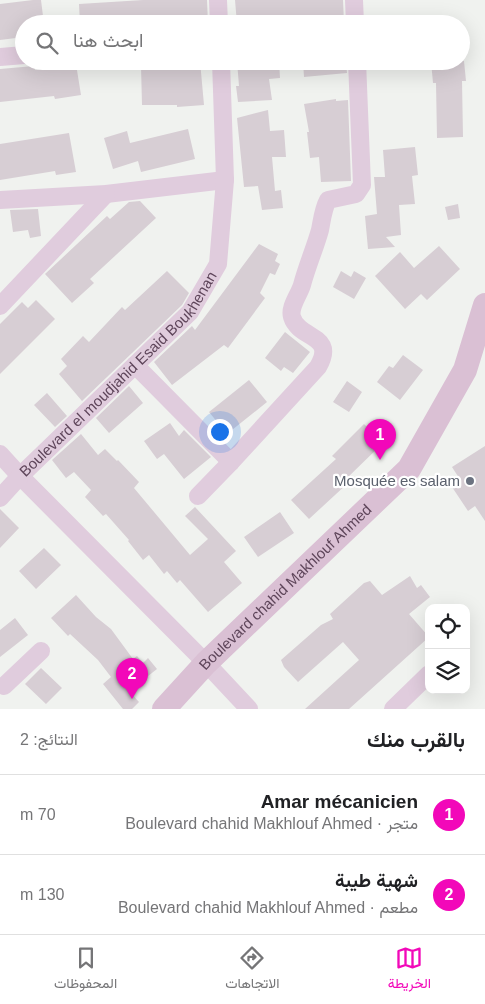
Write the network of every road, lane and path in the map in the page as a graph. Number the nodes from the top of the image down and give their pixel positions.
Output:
1 (218, 0) edge
2 (354, 0) edge
3 (219, 15) edge
4 (355, 15) edge
5 (15, 56) edge
6 (0, 57) edge
7 (221, 70) edge
8 (357, 70) edge
9 (225, 180) junction
10 (106, 194) junction
11 (0, 200) edge
12 (485, 305) edge
13 (0, 306) edge
14 (136, 365) junction
15 (0, 454) edge
16 (231, 462) junction
17 (20, 476) junction
18 (198, 496) dead end
19 (0, 498) edge
20 (41, 650) dead end
21 (206, 663) junction
22 (425, 678) edge
23 (1, 686) edge
24 (164, 709) edge
25 (249, 709) edge
26 (393, 709) edge

1 - 3 street
2 - 4 street
5 - 6 street
7 - 9 street, Boulevard el moudjahid Esaid Boukhenan
8 - 16 street
9 - 10 street
9 - 14 street, Boulevard el moudjahid Esaid Boukhenan
10 - 11 street
10 - 13 street
12 - 21 main road, Boulevard chahid Makhlouf Ahmed
14 - 16 street
14 - 17 street, Boulevard el moudjahid Esaid Boukhenan
15 - 17 street
16 - 18 street
17 - 19 street, Boulevard el moudjahid Esaid Boukhenan
17 - 21 street
20 - 23 street
21 - 24 main road, Boulevard chahid Makhlouf Ahmed
21 - 25 street
22 - 26 street

